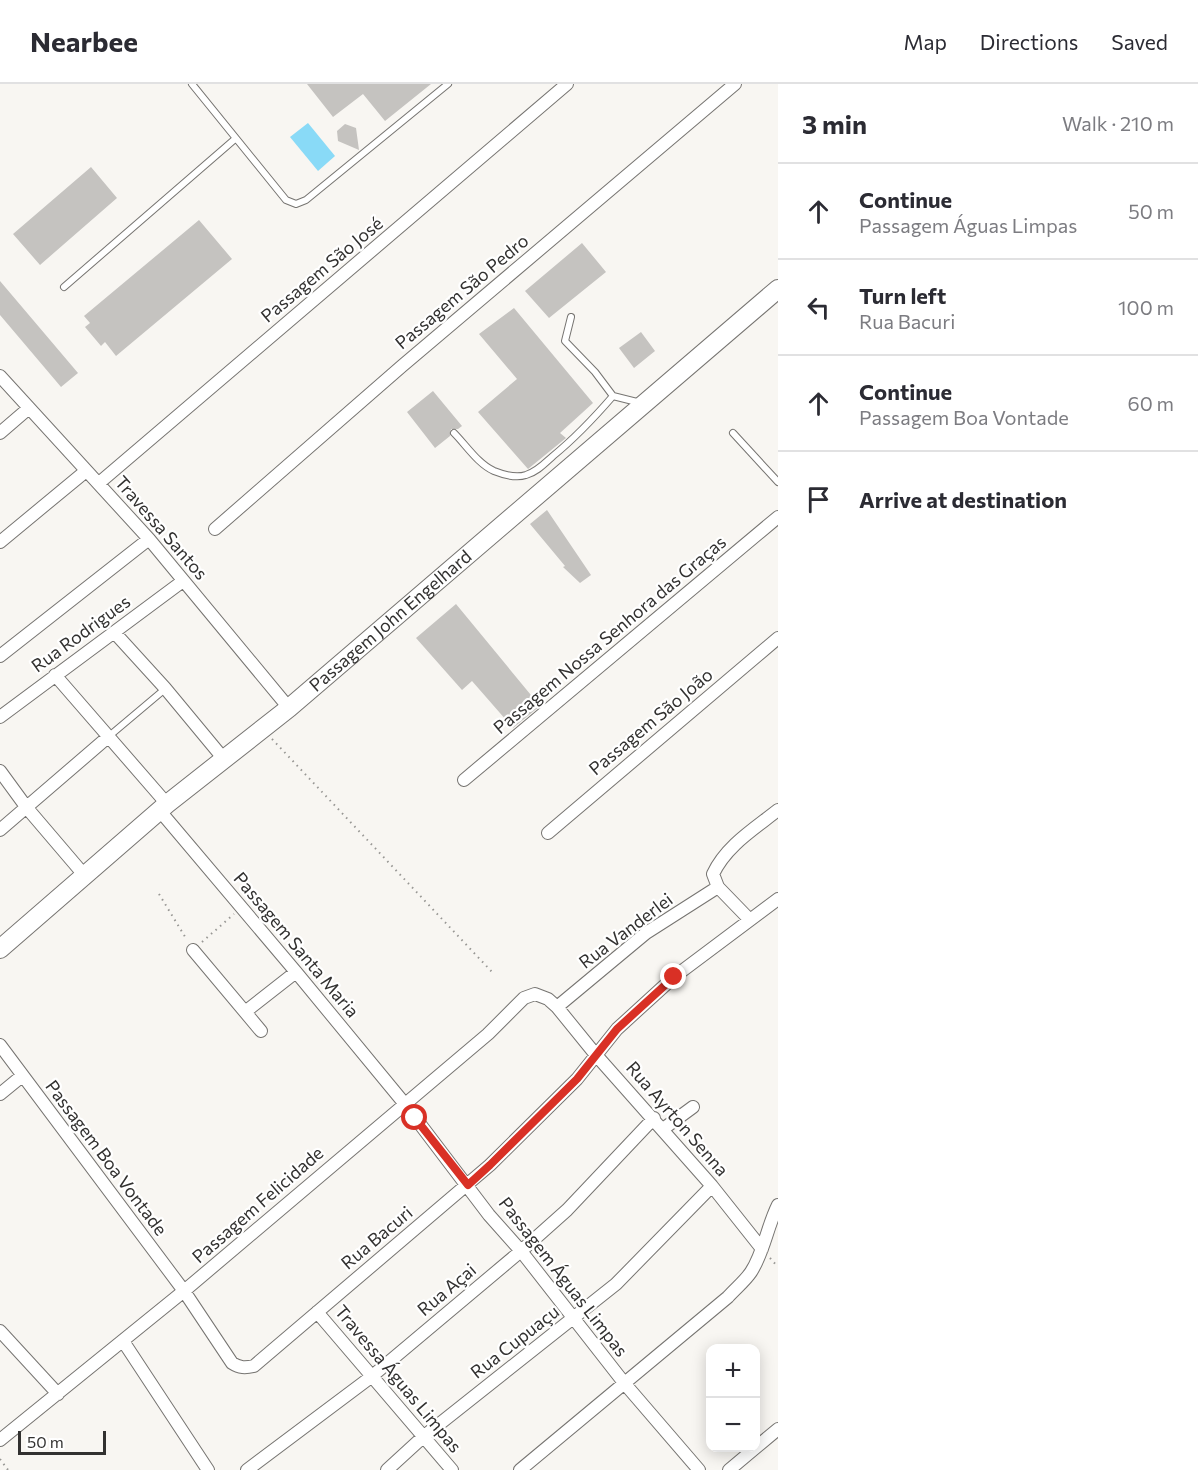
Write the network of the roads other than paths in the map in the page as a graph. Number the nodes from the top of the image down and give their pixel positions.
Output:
1 (192, 84) edge
2 (448, 84) edge
3 (567, 84) edge
4 (735, 84) edge
5 (235, 139) junction
6 (64, 287) dead end
7 (778, 289) edge
8 (571, 317) dead end
9 (0, 376) edge
10 (613, 396) junction
11 (644, 404) junction
12 (29, 408) junction
13 (0, 433) edge
14 (454, 433) dead end
15 (734, 433) dead end
16 (86, 471) junction
17 (778, 482) edge
18 (99, 483) junction
19 (778, 517) edge
20 (215, 529) dead end
21 (149, 539) junction
22 (0, 542) edge
23 (183, 581) junction
24 (114, 632) junction
25 (778, 638) edge
26 (0, 656) edge
27 (55, 675) junction
28 (165, 689) junction
29 (289, 708) junction
30 (0, 717) edge
31 (108, 737) junction
32 (223, 758) junction
33 (0, 771) edge
34 (464, 780) dead end
35 (27, 808) junction
36 (164, 808) junction
37 (778, 810) edge
38 (0, 830) edge
39 (548, 833) dead end
40 (84, 876) junction
41 (718, 887) junction
42 (778, 899) edge
43 (750, 920) junction
44 (0, 949) edge
45 (193, 950) road end
46 (297, 972) junction
47 (535, 994) joint
48 (557, 1006) junction
49 (245, 1012) junction
50 (261, 1031) dead end
51 (0, 1045) edge
52 (596, 1055) junction
53 (22, 1076) junction
54 (0, 1094) edge
55 (404, 1103) junction
56 (693, 1107) dead end
57 (654, 1118) junction
58 (663, 1129) junction
59 (468, 1185) junction
60 (712, 1186) junction
61 (778, 1205) edge
62 (762, 1249) junction
63 (521, 1251) junction
64 (184, 1291) junction
65 (317, 1312) junction
66 (573, 1319) junction
67 (0, 1331) edge
68 (123, 1341) junction
69 (371, 1377) junction
70 (625, 1384) junction
71 (58, 1394) junction
72 (778, 1429) edge
73 (423, 1437) junction
74 (0, 1440) edge
75 (208, 1470) edge
76 (247, 1470) edge
77 (387, 1470) edge
78 (452, 1470) edge
79 (520, 1470) edge
80 (699, 1470) edge
81 (729, 1470) edge

1 - 5 lane
2 - 5 lane
3 - 18 street, Passagem São José
4 - 20 street, Passagem São Pedro
5 - 6 lane
7 - 11 main road, Passagem John Engelhard
8 - 10 lane
9 - 12 street, Travessa Santos
10 - 11 lane
10 - 14 lane
11 - 29 main road, Passagem John Engelhard
12 - 13 street
12 - 16 street, Travessa Santos
15 - 17 lane
16 - 18 street, Travessa Santos
16 - 22 street
18 - 21 street, Travessa Santos
19 - 34 street, Passagem Nossa Senhora das Graças
21 - 23 street, Travessa Santos
21 - 26 street
23 - 24 street, Rua Rodrigues
23 - 29 street, Travessa Santos
24 - 27 street, Rua Rodrigues
24 - 28 street
25 - 39 street, Passagem São João
27 - 30 street, Rua Rodrigues
27 - 31 street, Passagem Santa Maria
28 - 31 lane
28 - 32 street
29 - 32 main road, Passagem John Engelhard
31 - 35 street
31 - 36 street, Passagem Santa Maria
32 - 36 main road, Passagem John Engelhard
33 - 35 street
35 - 38 street
35 - 40 street
36 - 40 main road, Passagem John Engelhard
36 - 46 street, Passagem Santa Maria
37 - 41 street
40 - 44 main road, Passagem John Engelhard
41 - 43 street
41 - 48 street, Rua Vanderlei
42 - 43 street
43 - 52 street
45 - 49 street
46 - 49 street
46 - 55 street, Passagem Santa Maria
47 - 48 street, Rua Ayrton Senna
47 - 55 street, Passagem Felicidade
48 - 52 street, Rua Ayrton Senna
49 - 50 street
51 - 53 street, Passagem Boa Vontade
52 - 57 street, Rua Ayrton Senna
52 - 59 street, Rua Bacuri
53 - 54 street
53 - 64 street, Passagem Boa Vontade
55 - 59 street, Passagem Águas Limpas
55 - 64 street, Passagem Felicidade
56 - 58 street
57 - 58 street, Rua Ayrton Senna
57 - 63 street, Rua Açai
58 - 60 street, Rua Ayrton Senna
59 - 63 street, Passagem Águas Limpas
59 - 65 street, Rua Bacuri
60 - 62 street, Rua Ayrton Senna
60 - 66 street, Rua Cupuaçu
61 - 62 street
62 - 70 street
63 - 66 street, Passagem Águas Limpas
63 - 69 street, Rua Açai
64 - 65 street, Rua Bacuri
64 - 68 street, Passagem Felicidade
65 - 69 street, Travessa Águas Limpas
66 - 70 street, Passagem Águas Limpas
66 - 73 street, Rua Cupuaçu
67 - 71 street
68 - 71 street, Passagem Felicidade
68 - 75 street
69 - 73 street, Travessa Águas Limpas
69 - 76 street, Rua Açai
70 - 79 street
70 - 80 street, Passagem Águas Limpas
71 - 74 street, Passagem Felicidade
72 - 81 street
73 - 77 street, Rua Cupuaçu
73 - 78 street, Travessa Águas Limpas

